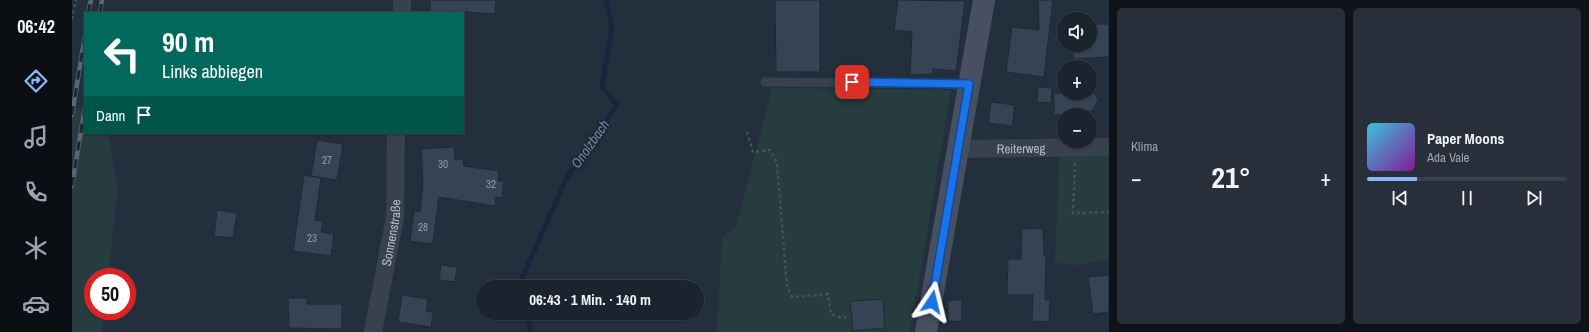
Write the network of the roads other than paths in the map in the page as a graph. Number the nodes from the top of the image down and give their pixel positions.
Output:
1 (402, 0) edge
2 (984, 0) edge
3 (402, 12) edge
4 (765, 82) dead end
5 (969, 84) junction
6 (396, 134) edge
7 (1109, 147) edge
8 (958, 149) junction
9 (373, 332) edge
10 (926, 332) edge

1 - 3 street
2 - 5 main road
4 - 5 lane
5 - 8 main road
6 - 9 street, Sonnenstraße
7 - 8 street, Reiterweg
8 - 10 main road

